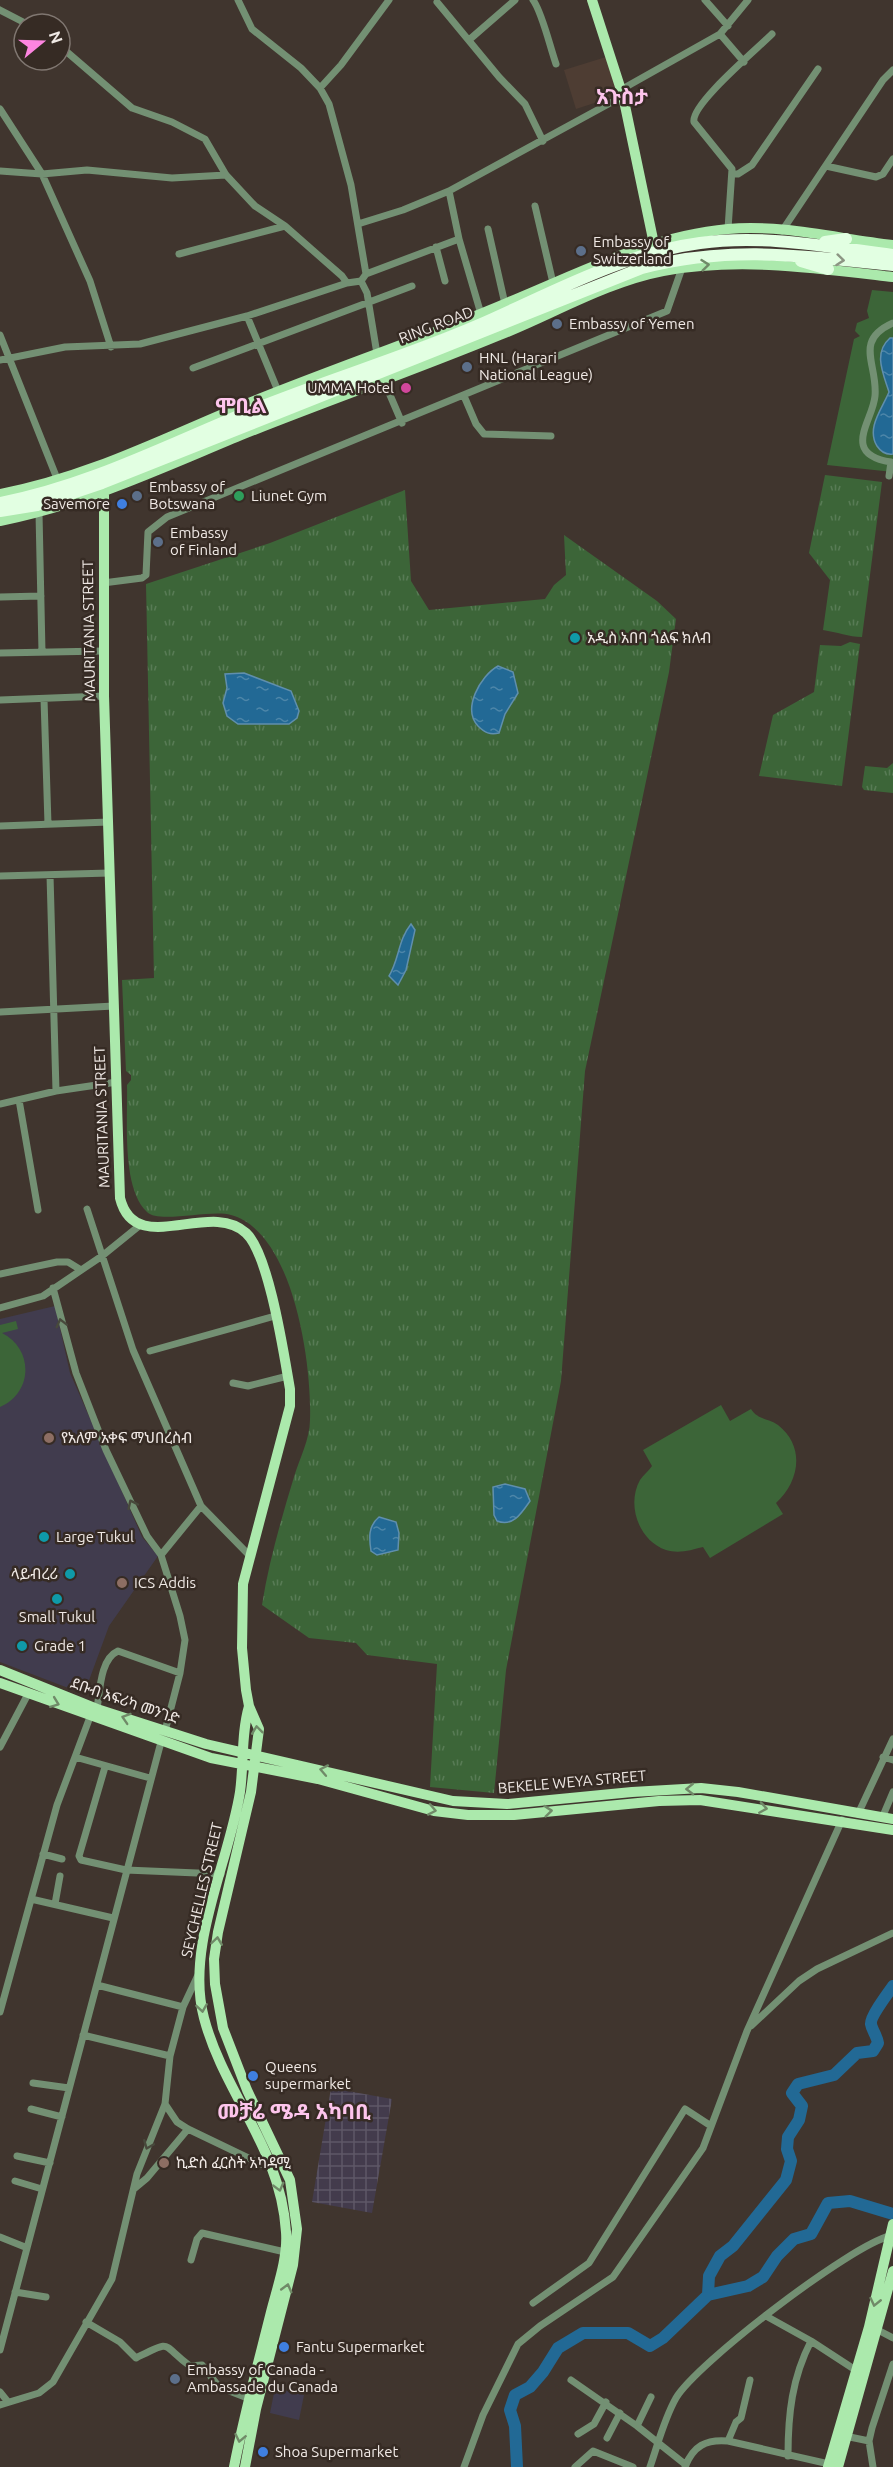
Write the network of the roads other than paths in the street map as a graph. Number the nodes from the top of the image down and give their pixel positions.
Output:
1 (238, 0) edge
2 (389, 0) edge
3 (515, 0) edge
4 (533, 0) edge
5 (592, 0) edge
6 (598, 0) edge
7 (705, 0) edge
8 (748, 0) edge
9 (437, 2) dead end
10 (728, 26) junction
11 (720, 34) junction
12 (772, 34) dead end
13 (469, 40) junction
14 (72, 56) edge
15 (744, 62) junction
16 (556, 64) dead end
17 (818, 69) dead end
18 (892, 74) edge
19 (320, 88) junction
20 (623, 92) junction
21 (0, 109) edge
22 (543, 141) junction
23 (893, 159) edge
24 (826, 166) junction
25 (0, 171) edge
26 (42, 174) junction
27 (732, 174) junction
28 (226, 176) junction
29 (449, 191) junction
30 (535, 206) dead end
31 (358, 224) junction
32 (285, 226) junction
33 (488, 229) dead end
34 (728, 229) junction
35 (782, 231) junction
36 (459, 238) junction
37 (846, 239) junction
38 (656, 243) junction
39 (806, 244) junction
40 (893, 245) edge
41 (436, 247) junction
42 (178, 254) dead end
43 (786, 255) junction
44 (893, 255) edge
45 (893, 265) edge
46 (682, 268) junction
47 (828, 269) junction
48 (366, 274) junction
49 (893, 277) edge
50 (361, 281) junction
51 (445, 281) dead end
52 (347, 283) junction
53 (553, 283) junction
54 (412, 286) dead end
55 (369, 301) junction
56 (505, 304) junction
57 (481, 314) junction
58 (247, 316) junction
59 (893, 322) edge
60 (0, 335) edge
61 (258, 343) junction
62 (111, 347) junction
63 (377, 354) junction
64 (11, 358) junction
65 (0, 360) edge
66 (193, 368) dead end
67 (384, 381) junction
68 (278, 391) junction
69 (464, 396) junction
70 (402, 423) junction
71 (550, 436) dead end
72 (892, 462) edge
73 (889, 476) dead end
74 (58, 481) junction
75 (101, 483) junction
76 (0, 494) edge
77 (0, 502) edge
78 (0, 511) edge
79 (39, 513) junction
80 (0, 521) edge
81 (103, 583) junction
82 (41, 596) junction
83 (0, 597) edge
84 (103, 651) junction
85 (42, 652) junction
86 (0, 653) edge
87 (104, 696) junction
88 (44, 699) junction
89 (0, 700) edge
90 (109, 822) junction
91 (48, 824) junction
92 (0, 826) edge
93 (110, 873) junction
94 (50, 875) junction
95 (0, 876) edge
96 (114, 1006) junction
97 (55, 1010) junction
98 (0, 1012) edge
99 (117, 1082) junction
100 (56, 1092) junction
101 (19, 1100) junction
102 (0, 1104) edge
103 (87, 1209) dead end
104 (38, 1210) dead end
105 (139, 1226) junction
106 (102, 1256) junction
107 (81, 1270) junction
108 (0, 1274) edge
109 (53, 1288) junction
110 (0, 1308) edge
111 (275, 1316) junction
112 (150, 1351) dead end
113 (288, 1376) junction
114 (233, 1383) dead end
115 (201, 1506) junction
116 (161, 1555) junction
117 (249, 1555) junction
118 (0, 1670) edge
119 (180, 1672) junction
120 (0, 1683) edge
121 (28, 1694) junction
122 (249, 1706) junction
123 (94, 1713) junction
124 (2, 1735) edge
125 (163, 1736) junction
126 (893, 1739) edge
127 (0, 1748) edge
128 (242, 1752) junction
129 (256, 1755) junction
130 (75, 1757) junction
131 (883, 1757) junction
132 (893, 1760) edge
133 (242, 1766) junction
134 (105, 1767) junction
135 (255, 1768) junction
136 (150, 1778) junction
137 (738, 1792) junction
138 (893, 1792) edge
139 (736, 1803) junction
140 (858, 1814) junction
141 (843, 1816) junction
142 (887, 1818) edge
143 (893, 1830) edge
144 (43, 1854) junction
145 (62, 1859) dead end
146 (126, 1870) junction
147 (221, 1874) junction
148 (60, 1876) dead end
149 (31, 1899) junction
150 (55, 1904) junction
151 (113, 1918) junction
152 (893, 1933) edge
153 (199, 1973) junction
154 (97, 1985) junction
155 (183, 2007) junction
156 (0, 2012) edge
157 (747, 2031) junction
158 (83, 2035) junction
159 (170, 2056) junction
160 (33, 2083) dead end
161 (69, 2088) junction
162 (165, 2104) junction
163 (31, 2109) dead end
164 (62, 2117) junction
165 (711, 2126) junction
166 (188, 2129) junction
167 (17, 2156) dead end
168 (50, 2163) junction
169 (278, 2165) junction
170 (15, 2181) dead end
171 (135, 2188) junction
172 (42, 2189) junction
173 (893, 2224) edge
174 (890, 2236) junction
175 (0, 2237) edge
176 (26, 2247) junction
177 (285, 2252) junction
178 (191, 2260) dead end
179 (893, 2271) edge
180 (15, 2292) junction
181 (46, 2297) dead end
182 (533, 2303) dead end
183 (766, 2316) junction
184 (86, 2322) junction
185 (874, 2328) junction
186 (893, 2338) edge
187 (811, 2341) junction
188 (0, 2350) edge
189 (893, 2364) edge
190 (857, 2371) junction
191 (571, 2379) dead end
192 (750, 2380) dead end
193 (0, 2392) edge
194 (651, 2397) dead end
195 (250, 2398) junction
196 (8, 2402) junction
197 (606, 2402) junction
198 (0, 2405) edge
199 (620, 2413) junction
200 (637, 2426) junction
201 (578, 2434) dead end
202 (846, 2436) junction
203 (607, 2438) dead end
204 (659, 2441) junction
205 (728, 2441) junction
206 (869, 2441) junction
207 (788, 2456) junction
208 (686, 2466) edge
209 (831, 2466) edge
210 (234, 2467) edge
211 (245, 2467) edge
212 (464, 2467) edge
213 (575, 2467) edge
214 (633, 2467) edge
215 (650, 2467) edge
216 (873, 2467) edge

1 - 19 street
2 - 19 street
3 - 13 street
4 - 16 street
5 - 20 main road
6 - 20 main road
7 - 10 street
8 - 10 street
9 - 13 street
10 - 11 street
11 - 15 street
11 - 20 street
12 - 15 street
13 - 22 street
14 - 28 street
15 - 27 street
17 - 27 street
18 - 24 street
19 - 31 street
20 - 22 street
20 - 38 main road
21 - 26 street
22 - 29 street
23 - 24 street
24 - 35 street
25 - 26 street
26 - 28 street
26 - 62 street
27 - 34 street
28 - 32 street
29 - 31 street
29 - 36 street
30 - 53 street
31 - 48 street
32 - 42 street
32 - 52 street
33 - 56 street
34 - 35 main road
34 - 38 main road
35 - 37 main road
36 - 41 street
36 - 57 street
37 - 39 highway
37 - 40 main road
38 - 53 main road
39 - 44 highway, RING ROAD
39 - 75 highway, RING ROAD
41 - 48 street
41 - 51 street
43 -> 45 highway
43 - 47 highway
43 - 75 highway, RING ROAD
46 -> 47 main road
46 - 67 main road
46 - 69 street
47 - 49 main road
48 - 50 street
50 - 52 street
50 - 55 street
52 - 58 street
53 - 56 main road
54 - 55 street
55 - 61 street
55 - 63 street
56 - 57 main road
57 - 63 main road
58 - 61 street
58 - 62 street
59 - 72 street
60 - 64 street
61 - 66 street
61 - 68 street
62 - 64 street
63 - 68 main road
64 - 65 street
64 - 74 street
67 - 70 street
67 - 75 main road
68 - 74 main road
69 - 70 street
69 - 71 street
70 - 81 street
72 - 73 street
74 - 76 main road
75 - 77 highway, RING ROAD
75 - 78 highway, RING ROAD
75 - 79 main road
75 - 81 main road, MAURITANIA STREET
79 - 80 main road
79 - 82 street
81 - 84 main road, MAURITANIA STREET
82 - 83 street
82 - 85 street
84 - 85 street
84 - 87 main road, MAURITANIA STREET
85 - 86 street
87 - 88 street
87 - 90 main road, MAURITANIA STREET
88 - 89 street
88 - 91 street
90 - 91 street
90 - 93 main road, MAURITANIA STREET
91 - 92 street
93 - 94 street
93 - 96 main road, MAURITANIA STREET
94 - 95 street
94 - 97 street
96 - 97 street
96 - 99 main road, MAURITANIA STREET
97 - 98 street
97 - 100 street
99 - 100 street
99 - 105 main road, MAURITANIA STREET
100 - 101 street
101 - 102 street
101 - 104 street
103 - 106 street
105 - 106 street
105 - 111 main road
106 - 107 street
106 - 115 street
107 - 108 street
107 - 109 street
109 - 110 street
116 -> 109 street
111 - 112 street
111 - 113 main road
113 - 114 street
113 - 117 main road
115 - 116 street
115 - 117 street
116 - 119 street
117 - 122 main road
118 - 123 main road, ደቡብ አፍሪካ መንገድ
119 - 123 street
119 - 125 street
120 - 121 main road, ደቡብ አፍሪካ መንገድ
121 -> 123 main road, ደቡብ አፍሪካ መንገድ
121 - 124 street
122 - 128 main road
129 -> 122 main road
123 - 125 main road, ደቡብ አፍሪካ መንገድ
123 - 130 street
124 - 127 street
125 - 128 main road, ደቡብ አፍሪካ መንገድ
125 - 133 main road, ደቡብ አፍሪካ መንገድ
125 - 136 street
126 - 131 street
128 - 129 main road, ደቡብ አፍሪካ መንገድ
128 - 133 main road, SEYCHELLES STREET
129 - 135 main road, SEYCHELLES STREET
137 -> 129 main road, BEKELE WEYA STREET
130 - 134 street
130 - 144 street
131 - 132 street
131 - 140 street
133 - 135 main road, ደቡብ አፍሪካ መንገድ
133 - 147 main road, SEYCHELLES STREET
134 - 136 street
134 - 146 street
135 -> 139 main road, ደቡብ አፍሪካ መንገድ
169 -> 135 main road, SEYCHELLES STREET
136 - 146 street
137 - 139 main road
137 - 141 main road, BEKELE WEYA STREET
138 - 142 street
139 -> 141 main road, ደቡብ አፍሪካ መንገድ
140 - 141 main road, BEKELE WEYA STREET
140 - 142 main road, BEKELE WEYA STREET
141 - 143 main road
141 - 157 street
144 - 145 street
144 - 149 street
146 - 147 street
146 - 151 street
147 - 153 main road, SEYCHELLES STREET
148 - 150 street
149 - 150 street
149 - 156 street
150 - 151 street
151 - 154 street
152 - 157 street
153 - 155 street
153 -> 169 main road, SEYCHELLES STREET
154 - 155 street
154 - 158 street
155 - 159 street
157 - 165 street
158 - 159 street
158 - 161 street
159 - 162 street
160 - 161 street
161 - 164 street
162 - 166 street
162 -> 171 street
163 - 164 street
164 - 168 street
165 - 182 street
165 - 212 street
166 - 169 street
166 - 171 street
167 - 168 street
168 - 172 street
169 -> 177 main road, SEYCHELLES STREET
211 -> 169 main road, SEYCHELLES STREET
170 - 172 street
171 - 184 street
172 - 176 street
173 - 174 main road
174 - 183 street
174 -> 185 main road
175 - 176 street
176 - 180 street
177 - 178 street
177 - 195 main road, SEYCHELLES STREET
179 - 185 main road
180 - 181 street
180 - 188 street
183 - 187 street
183 - 204 street
184 - 195 street
184 - 196 street
185 - 186 street
185 - 190 main road
185 - 202 main road
187 - 190 street
187 - 207 street
189 - 206 street
190 - 209 main road
191 - 197 street
192 - 205 street
193 - 196 street
194 - 200 street
195 -> 210 main road, SEYCHELLES STREET
196 - 198 street
197 - 199 street
197 - 201 street
199 - 200 street
199 - 203 street
200 - 204 street
202 - 206 street
202 - 209 main road
204 - 208 street
204 - 215 street
205 - 207 street
205 - 208 street
206 - 216 street
207 - 209 street
213 - 214 street

